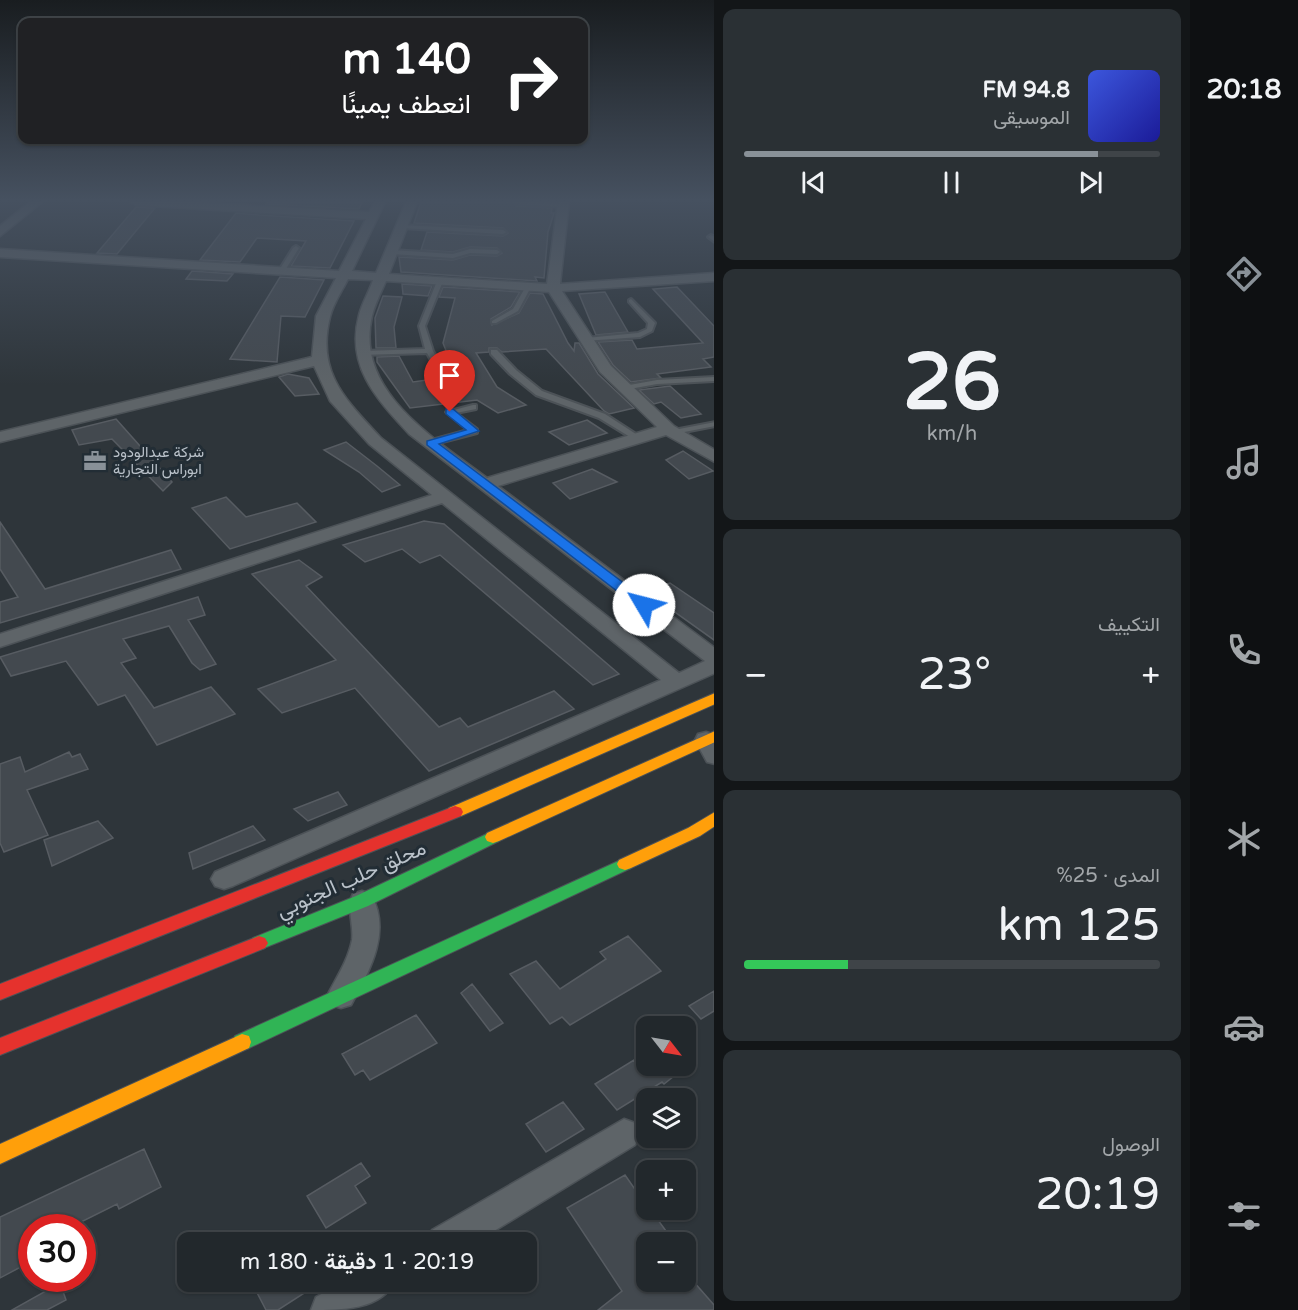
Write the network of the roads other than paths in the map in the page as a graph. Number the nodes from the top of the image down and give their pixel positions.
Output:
1 (150, 263) edge
2 (287, 263) edge
3 (349, 263) edge
4 (387, 263) edge
5 (557, 263) edge
6 (281, 272) junction
7 (343, 276) junction
8 (714, 277) edge
9 (381, 278) junction
10 (440, 282) junction
11 (528, 287) junction
12 (554, 288) junction
13 (631, 301) dead end
14 (494, 322) dead end
15 (586, 340) junction
16 (429, 351) junction
17 (494, 352) dead end
18 (363, 353) junction
19 (319, 360) junction
20 (443, 375) dead end
21 (714, 379) edge
22 (624, 388) junction
23 (473, 407) dead end
24 (714, 424) edge
25 (671, 431) junction
26 (0, 437) edge
27 (638, 438) junction
28 (431, 443) junction
29 (714, 457) edge
30 (485, 484) junction
31 (443, 497) junction
32 (0, 641) edge
33 (714, 659) edge
34 (714, 665) edge
35 (677, 682) junction
36 (714, 698) edge
37 (712, 744) edge
38 (714, 818) edge
39 (224, 879) dead end
40 (362, 901) junction
41 (0, 992) edge
42 (341, 996) junction
43 (0, 1047) edge
44 (624, 1134) dead end
45 (0, 1154) edge
46 (461, 1232) edge
47 (359, 1292) edge
48 (329, 1310) edge

1 - 6 street
2 - 6 lane
3 - 7 street
4 - 9 street
5 - 12 street
6 - 7 street
7 - 9 street
7 - 19 street
8 - 12 street
9 - 10 street
9 - 18 street
10 - 11 street
10 - 16 lane
11 - 12 street
11 - 14 lane
12 - 15 street
13 - 15 lane
15 - 22 street
16 - 18 lane
16 - 20 lane
17 - 27 lane
18 - 28 street
19 - 26 street
19 - 31 street
21 - 22 lane
22 - 25 street
23 - 28 lane
24 - 25 lane
25 - 27 street
25 - 29 street
27 - 30 street
28 - 30 street
30 - 33 street
31 - 32 street
31 - 35 street
34 - 35 street
35 - 39 street
36 - 41 main road
37 - 40 main road, محلق حلب الجنوبي
38 - 42 main road
40 - 42 street
40 - 43 main road, محلق حلب الجنوبي
42 - 45 main road
44 - 46 street
47 - 48 street

